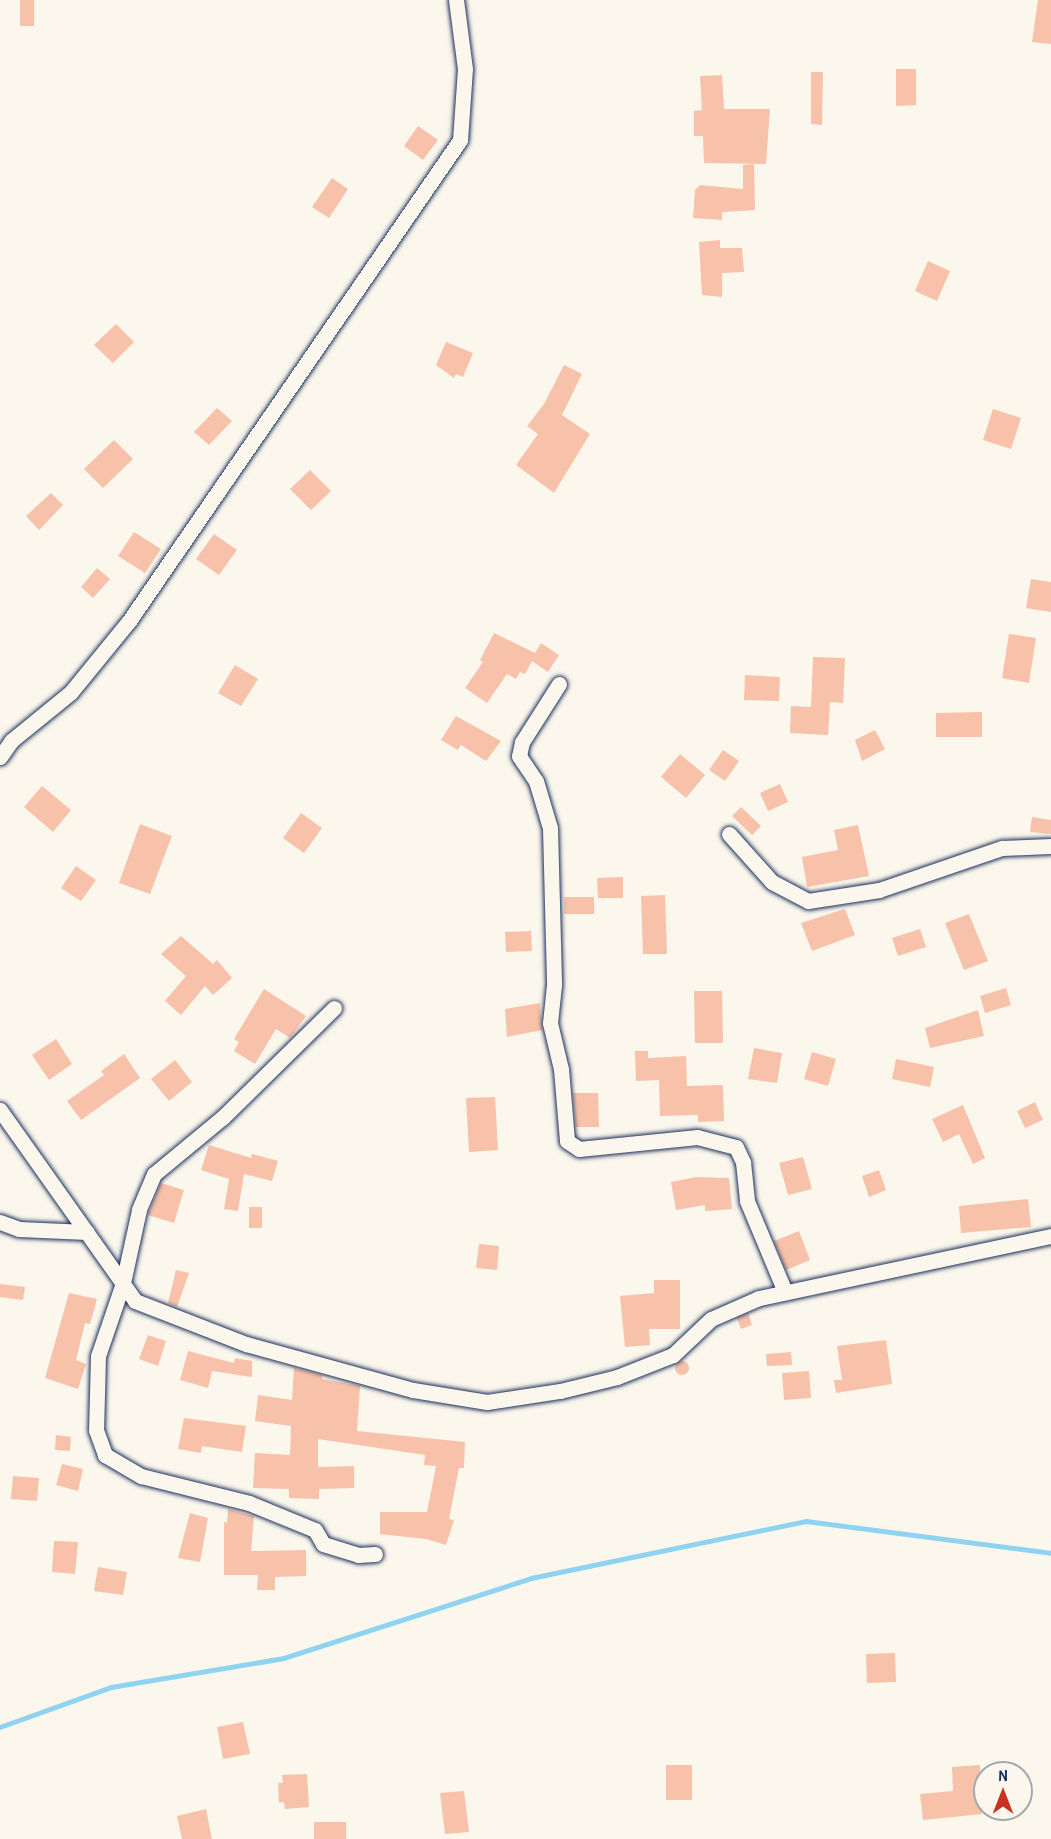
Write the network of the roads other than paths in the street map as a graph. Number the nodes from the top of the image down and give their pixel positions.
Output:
1 (456, 0) edge
2 (559, 684) dead end
3 (0, 757) edge
4 (729, 834) dead end
5 (1051, 846) edge
6 (334, 1008) dead end
7 (0, 1110) edge
8 (0, 1222) edge
9 (87, 1232) junction
10 (1051, 1236) edge
11 (123, 1283) junction
12 (784, 1292) junction
13 (375, 1554) dead end

1 - 3 street
2 - 12 street
4 - 5 street
6 - 11 street
7 - 9 street
8 - 9 street
9 - 11 street
10 - 12 street
11 - 12 street
11 - 13 street

